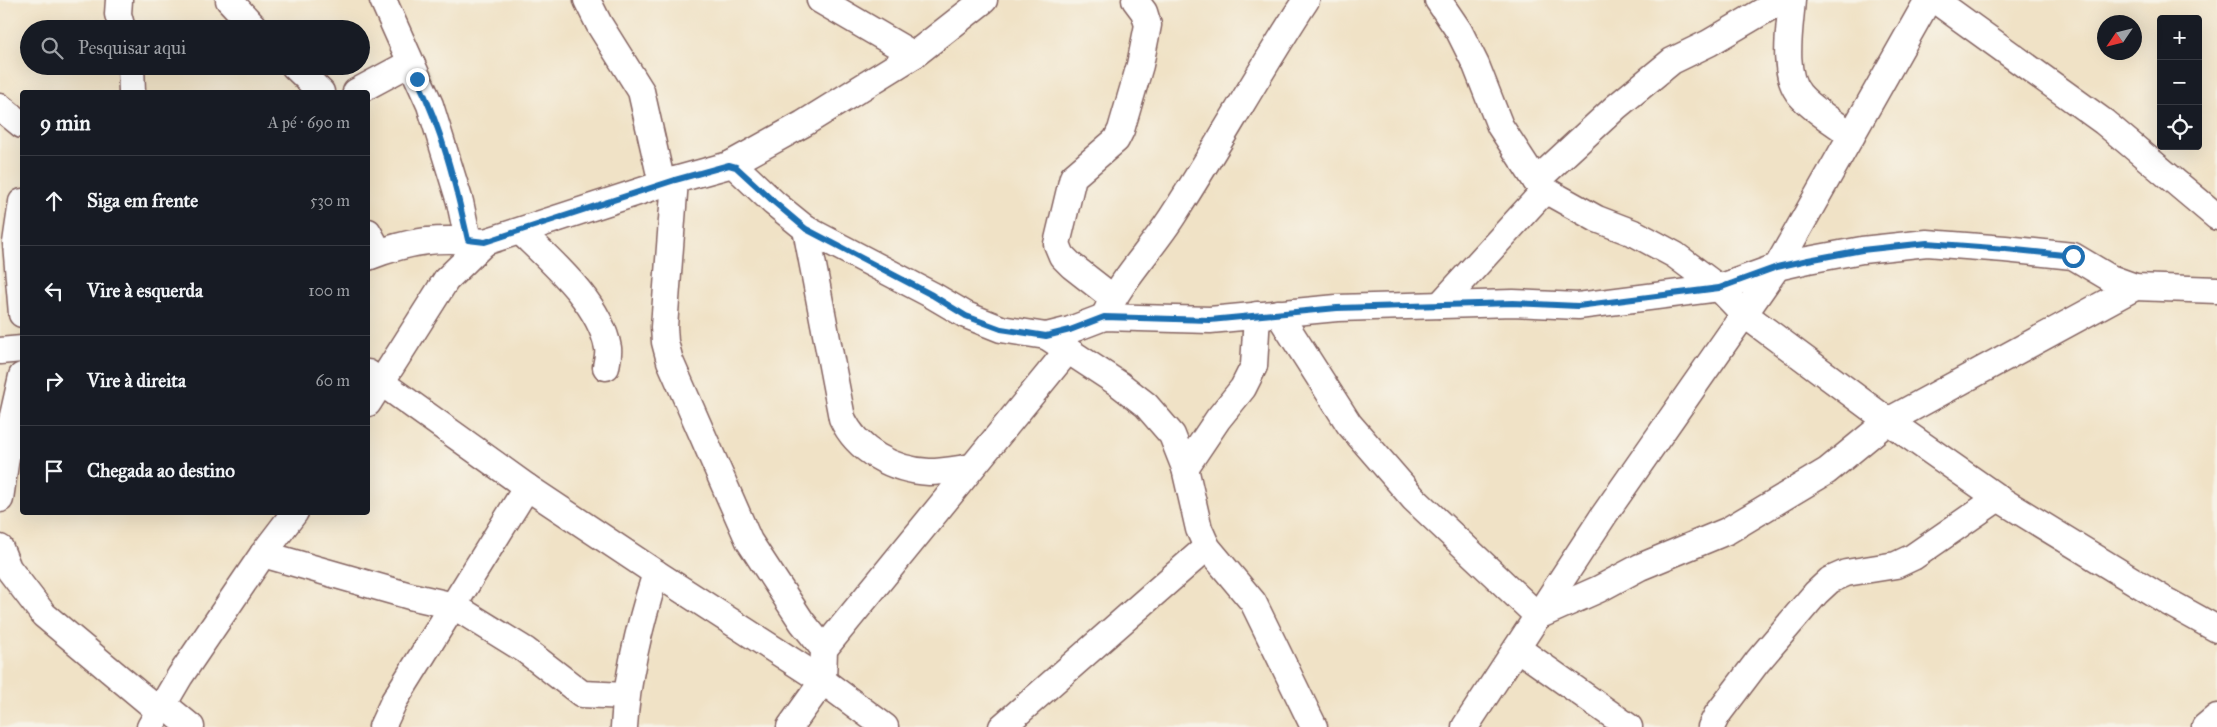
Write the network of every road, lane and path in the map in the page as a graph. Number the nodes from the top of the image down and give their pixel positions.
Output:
1 (119, 0) edge
2 (229, 0) edge
3 (383, 0) edge
4 (587, 0) edge
5 (820, 0) edge
6 (984, 0) edge
7 (1135, 0) edge
8 (1306, 0) edge
9 (1438, 0) edge
10 (1782, 0) edge
11 (1792, 0) edge
12 (1928, 0) edge
13 (1935, 0) edge
14 (120, 20) edge
15 (248, 20) edge
16 (914, 55) junction
17 (410, 63) junction
18 (131, 75) edge
19 (303, 75) edge
20 (132, 90) edge
21 (319, 90) edge
22 (360, 90) edge
23 (0, 108) edge
24 (20, 123) edge
25 (1852, 136) junction
26 (729, 165) junction
27 (668, 182) junction
28 (1540, 186) junction
29 (20, 216) edge
30 (2217, 217) edge
31 (806, 229) junction
32 (521, 232) junction
33 (476, 241) junction
34 (372, 247) edge
35 (1777, 267) junction
36 (1719, 288) junction
37 (2135, 288) junction
38 (20, 290) edge
39 (2217, 290) edge
40 (1440, 305) junction
41 (1109, 308) junction
42 (1268, 314) junction
43 (1744, 314) junction
44 (1046, 336) junction
45 (20, 349) edge
46 (1068, 350) junction
47 (0, 351) edge
48 (606, 367) dead end
49 (20, 385) edge
50 (372, 386) edge
51 (1888, 421) junction
52 (972, 467) junction
53 (1185, 468) junction
54 (527, 487) junction
55 (1998, 498) junction
56 (0, 499) edge
57 (285, 517) edge
58 (1207, 546) junction
59 (0, 548) edge
60 (264, 554) junction
61 (656, 573) junction
62 (454, 606) junction
63 (1538, 616) junction
64 (2217, 629) edge
65 (1517, 648) junction
66 (824, 649) junction
67 (824, 681) junction
68 (626, 696) junction
69 (157, 714) edge
70 (2217, 717) edge
71 (191, 727) edge
72 (382, 727) edge
73 (624, 727) edge
74 (790, 727) edge
75 (885, 727) edge
76 (1002, 727) edge
77 (1314, 727) edge
78 (1466, 727) edge
79 (1629, 727) edge
80 (1710, 727) edge
81 (2205, 727) edge

1 - 14 street
2 - 15 street
3 - 17 street
4 - 27 street
5 - 16 street
6 - 16 street
7 - 41 street
8 - 41 street
9 - 28 street
10 - 28 street
11 - 25 street
12 - 25 street
13 - 30 street
16 - 26 street
17 - 22 street
17 - 33 street
18 - 20 street
19 - 21 street
23 - 24 street
25 - 35 street
26 - 27 street
26 - 31 street
27 - 32 street
27 - 66 street
28 - 36 street
28 - 40 street
29 - 38 street
31 - 44 street
31 - 52 street
32 - 33 street
32 - 48 street
33 - 34 street
33 - 50 street
35 - 36 street
35 - 37 street
35 - 43 street
36 - 40 street
36 - 43 street
37 - 39 street
37 - 51 street
40 - 42 street
41 - 42 street
41 - 44 street
42 - 53 street
42 - 63 street
43 - 51 street
43 - 63 street
44 - 46 street
45 - 47 street
46 - 52 street
46 - 53 street
49 - 56 street
50 - 54 street
51 - 55 street
51 - 63 street
52 - 66 street
53 - 58 street
54 - 61 street
54 - 62 street
55 - 64 street
55 - 80 street
57 - 60 street
58 - 76 street
58 - 77 street
59 - 69 street
60 - 62 street
60 - 69 street
61 - 67 street
61 - 68 street
62 - 68 street
62 - 72 street
63 - 65 street
65 - 78 street
65 - 79 street
66 - 67 street
67 - 74 street
67 - 75 street
68 - 73 street
69 - 71 street
70 - 81 street

